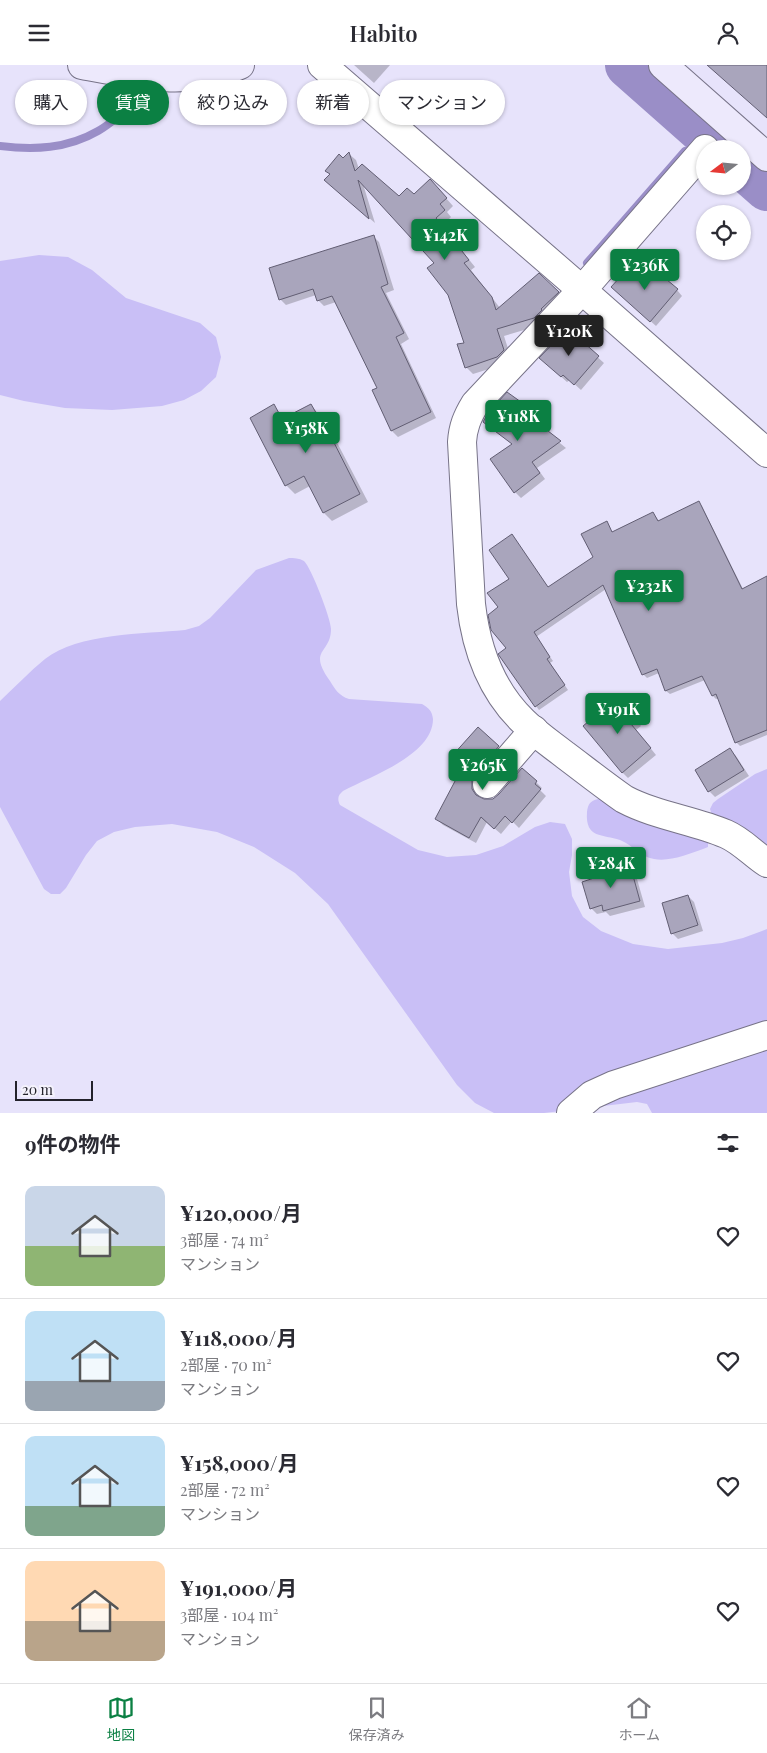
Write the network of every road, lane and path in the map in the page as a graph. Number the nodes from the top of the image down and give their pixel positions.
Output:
1 (82, 65) edge
2 (240, 65) edge
3 (322, 65) edge
4 (663, 65) edge
5 (715, 138) edge
6 (767, 157) edge
7 (582, 290) junction
8 (767, 453) edge
9 (534, 730) junction
10 (487, 784) dead end
11 (767, 863) edge
12 (767, 1035) edge
13 (571, 1113) edge

1 - 2 street
3 - 7 street
4 - 5 street
5 - 6 street
5 - 7 street
7 - 8 street
7 - 9 street
9 - 10 street
9 - 11 street
12 - 13 street

